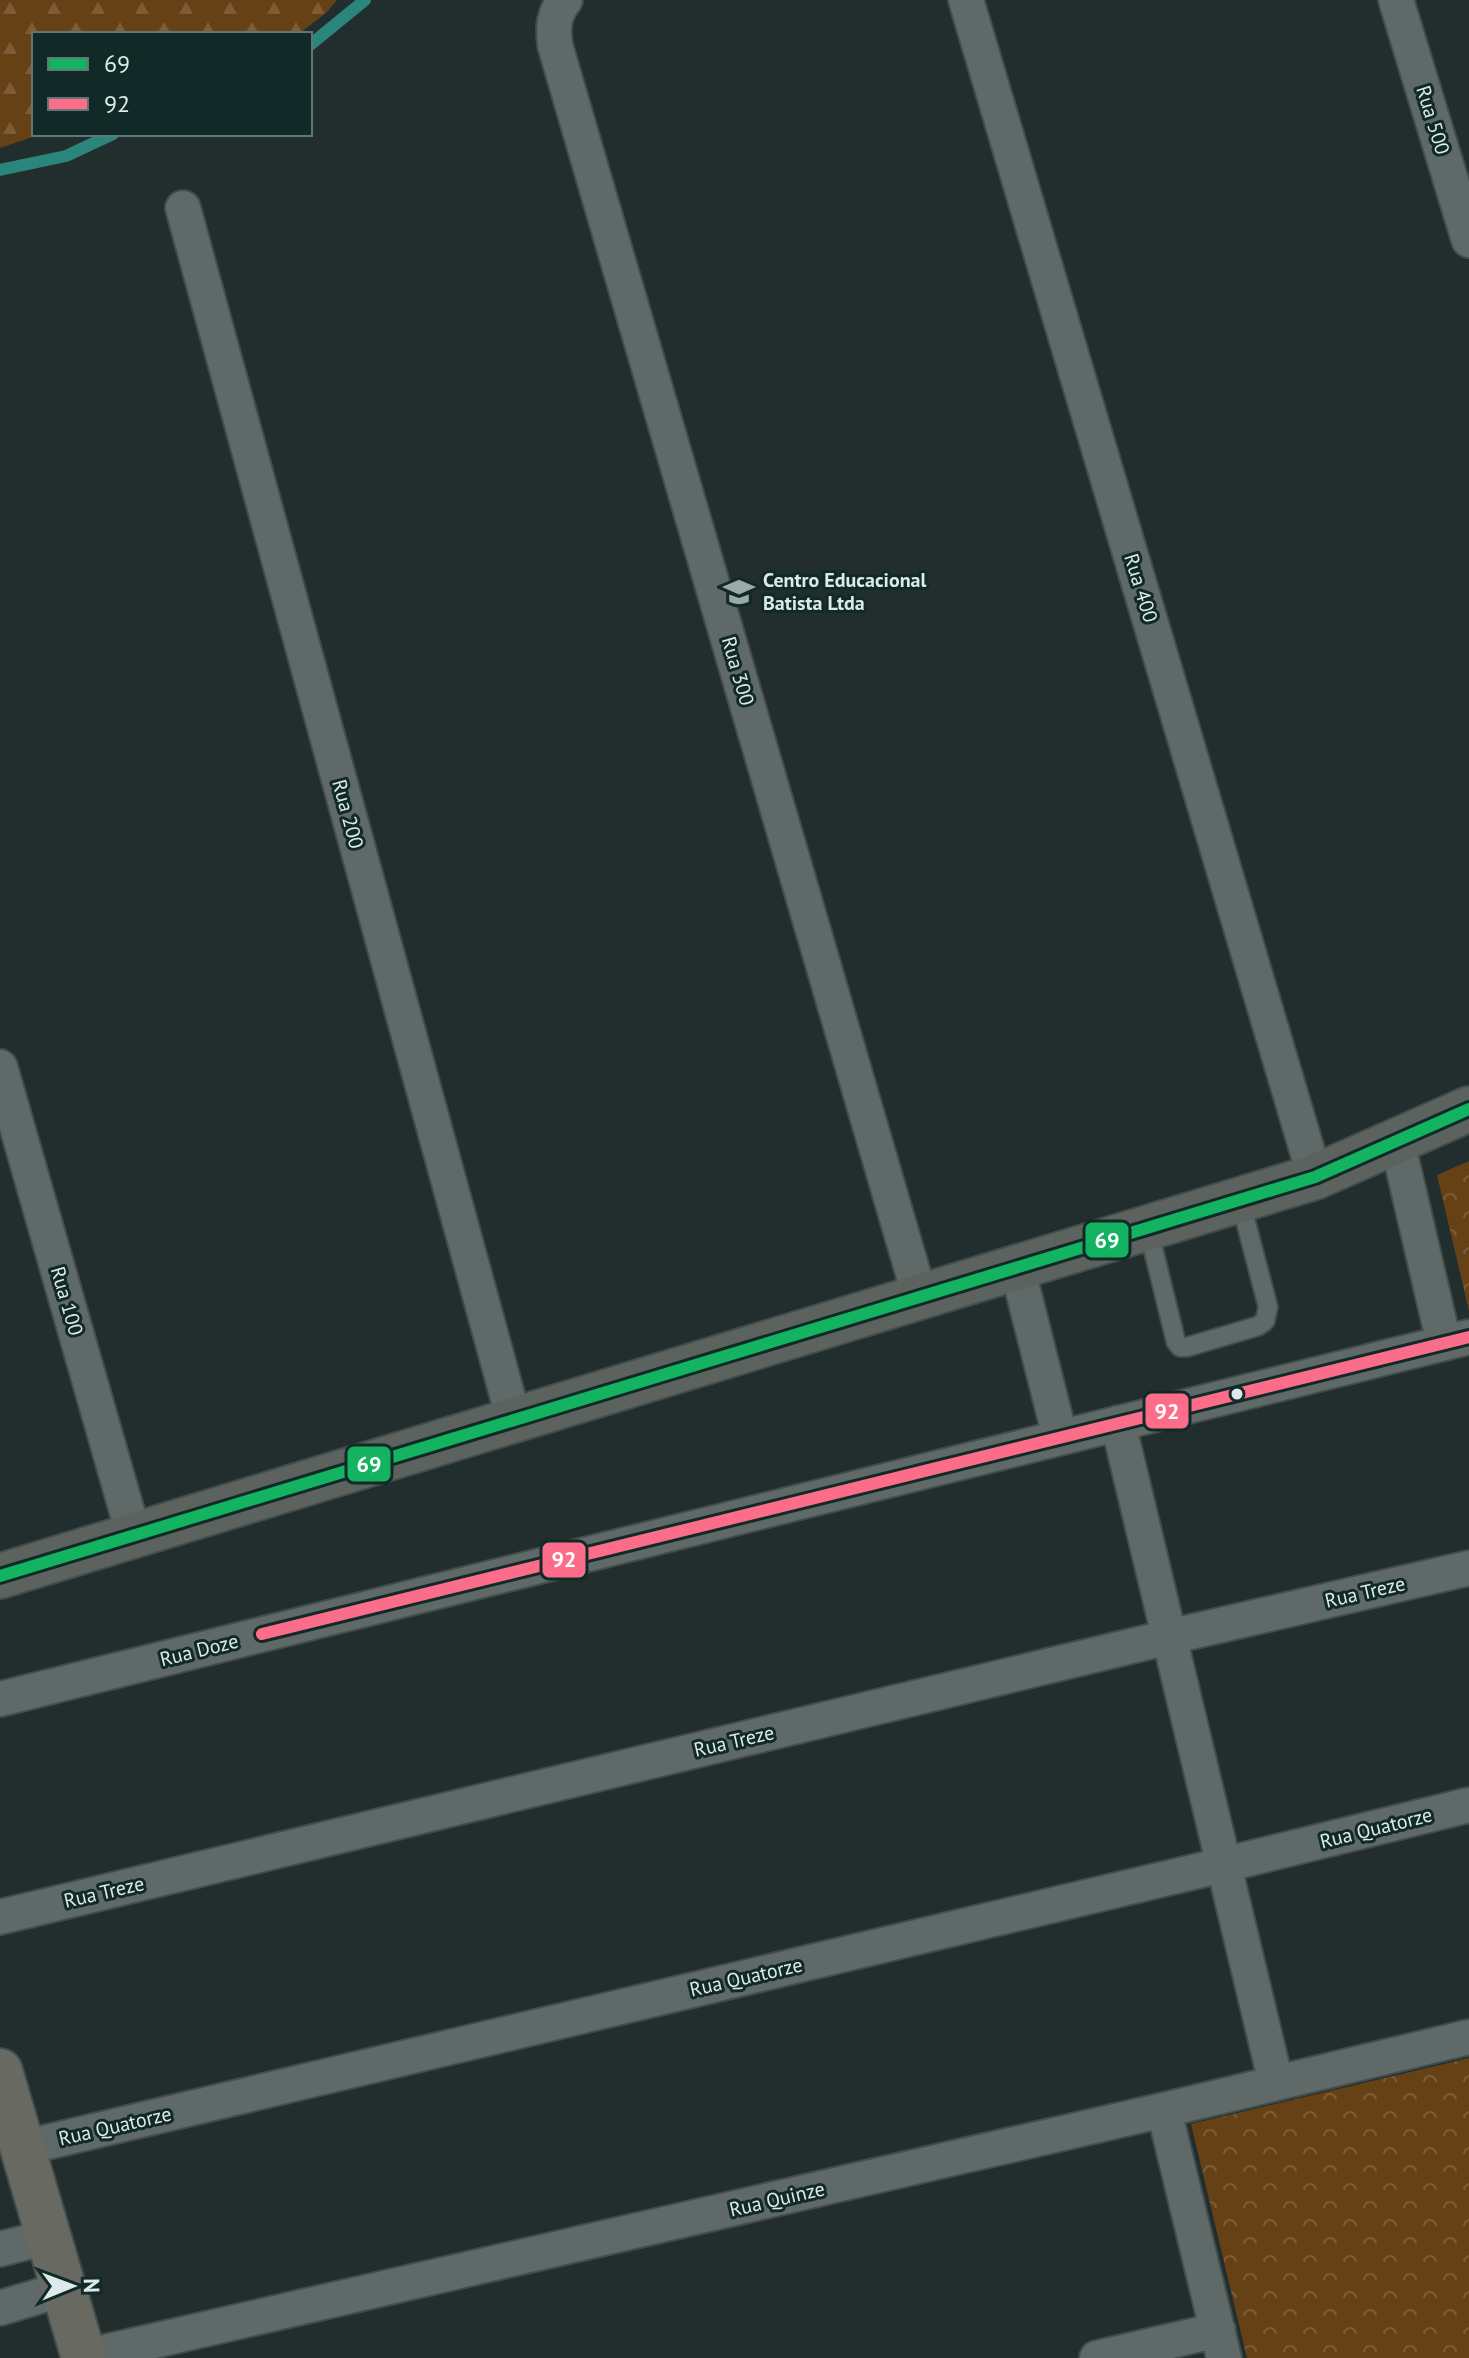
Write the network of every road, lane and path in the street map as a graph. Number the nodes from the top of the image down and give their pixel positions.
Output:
1 (565, 0) edge
2 (966, 0) edge
3 (1396, 0) edge
4 (183, 208) dead end
5 (1469, 240) edge
6 (0, 1067) edge
7 (1469, 1109) edge
8 (1397, 1141) junction
9 (1315, 1177) junction
10 (1240, 1200) junction
11 (1148, 1228) junction
12 (1017, 1267) junction
13 (920, 1297) junction
14 (1456, 1340) edge
15 (514, 1420) junction
16 (1118, 1423) junction
17 (1060, 1437) junction
18 (134, 1536) junction
19 (1469, 1568) edge
20 (0, 1576) edge
21 (1169, 1637) junction
22 (0, 1699) edge
23 (1469, 1805) edge
24 (1223, 1865) junction
25 (0, 1917) edge
26 (1469, 2037) edge
27 (0, 2071) edge
28 (1276, 2083) junction
29 (1164, 2110) junction
30 (22, 2148) junction
31 (48, 2237) junction
32 (0, 2249) edge
33 (63, 2289) junction
34 (3, 2307) edge
35 (1221, 2344) edge
36 (84, 2358) edge
37 (1097, 2358) edge

1 - 13 street, Rua 300
2 - 9 street, Rua 400
3 - 5 street, Rua 500
4 - 15 street, Rua 200
6 - 18 street, Rua 100
7 - 8 main road
8 - 9 main road
8 - 14 street
9 - 10 main road
10 - 11 main road
10 - 11 lane
11 - 12 main road
12 - 13 main road
12 - 17 street
13 - 15 main road
14 - 16 street, Rua Doze
15 - 18 main road
16 - 17 street, Rua Doze
16 - 21 street
17 - 22 street, Rua Doze
18 - 20 main road
19 - 21 street, Rua Treze
21 - 24 street
21 - 25 street, Rua Treze
23 - 24 street, Rua Quatorze
24 - 28 street
24 - 30 street, Rua Quatorze
26 - 28 street, Rua Quinze
27 - 30 main road
28 - 29 street, Rua Quinze
29 - 35 street
29 - 36 street, Rua Quinze
30 - 31 main road
31 - 32 street
31 - 33 main road
33 - 34 street
33 - 36 main road
35 - 37 street

